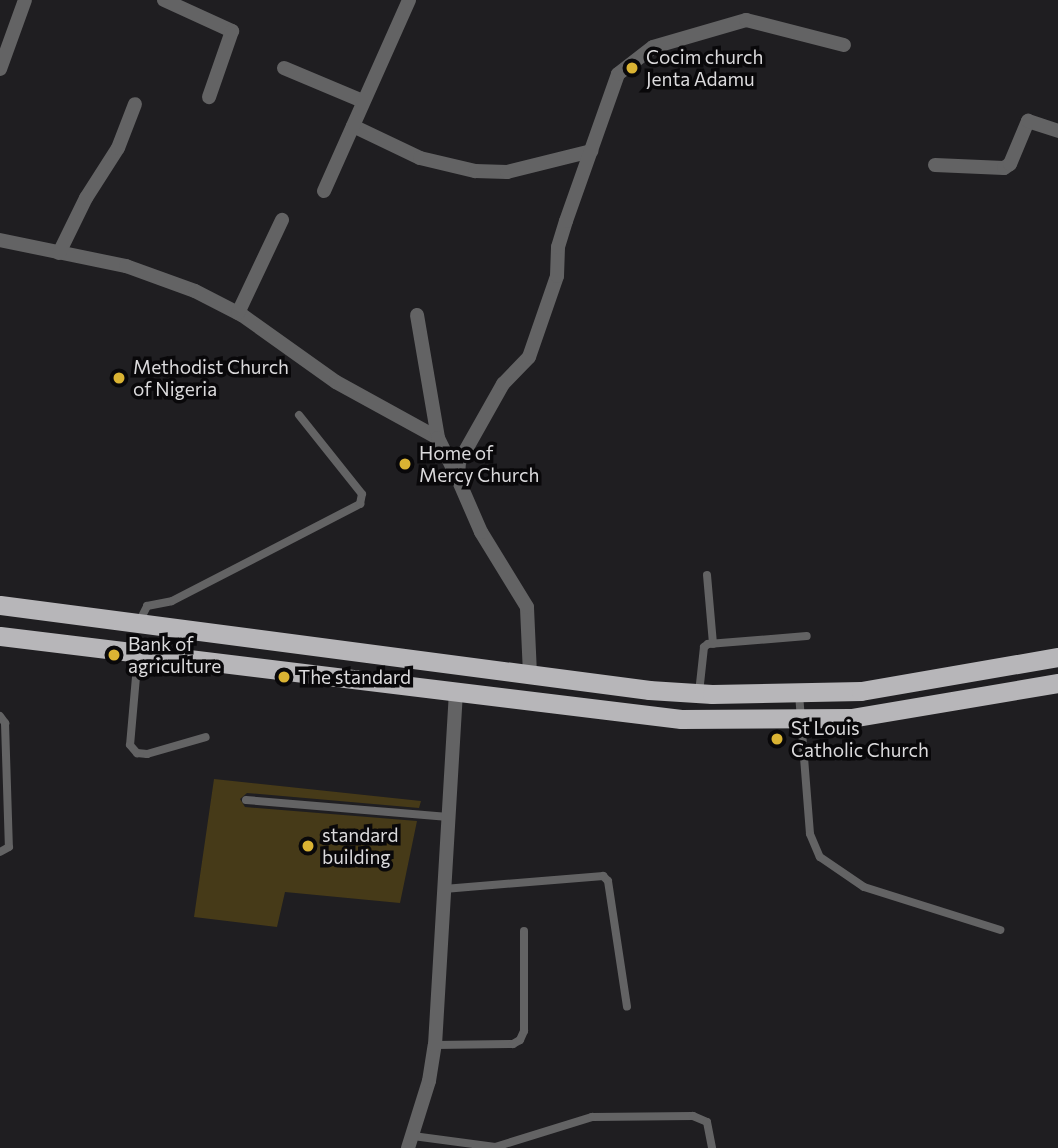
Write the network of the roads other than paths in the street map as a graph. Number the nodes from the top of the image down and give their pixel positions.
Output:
1 (25, 0) edge
2 (164, 0) edge
3 (409, 0) edge
4 (844, 45) dead end
5 (284, 68) dead end
6 (0, 69) edge
7 (209, 97) dead end
8 (360, 100) junction
9 (135, 104) dead end
10 (353, 125) junction
11 (1058, 131) edge
12 (591, 151) junction
13 (935, 165) dead end
14 (324, 191) dead end
15 (282, 220) dead end
16 (0, 240) edge
17 (59, 253) junction
18 (238, 313) junction
19 (417, 315) dead end
20 (299, 415) dead end
21 (438, 438) junction
22 (458, 479) junction
23 (707, 575) dead end
24 (0, 605) edge
25 (140, 625) junction
26 (0, 636) edge
27 (807, 636) dead end
28 (713, 644) junction
29 (138, 654) junction
30 (1058, 657) edge
31 (530, 674) junction
32 (1058, 683) edge
33 (456, 692) junction
34 (699, 693) junction
35 (799, 694) junction
36 (0, 716) edge
37 (799, 721) junction
38 (206, 737) dead end
39 (246, 800) dead end
40 (448, 817) junction
41 (0, 852) edge
42 (444, 888) junction
43 (999, 930) dead end
44 (523, 931) dead end
45 (627, 1007) dead end
46 (435, 1045) junction
47 (411, 1142) edge
48 (712, 1148) edge

1 - 6 street
2 - 7 street
3 - 8 street
4 - 12 street
5 - 8 street
8 - 10 street
9 - 17 street
10 - 12 street
10 - 14 street
11 - 13 street
12 - 22 street
15 - 18 street
16 - 17 street
17 - 18 street
18 - 21 street
19 - 21 street
20 - 25 lane
21 - 22 street
22 - 31 street
23 - 28 lane
24 - 25 highway
25 - 29 highway
25 - 31 highway
26 - 29 highway
27 - 28 lane
28 - 34 lane
29 - 33 highway
29 - 38 lane
30 - 35 highway
31 - 34 highway
32 - 37 highway
33 - 37 highway
33 - 40 street
34 - 35 highway
35 - 37 lane
36 - 41 lane
37 - 43 lane
39 - 40 lane
40 - 42 street
42 - 45 lane
42 - 46 street
44 - 46 lane
46 - 47 street
47 - 48 lane

